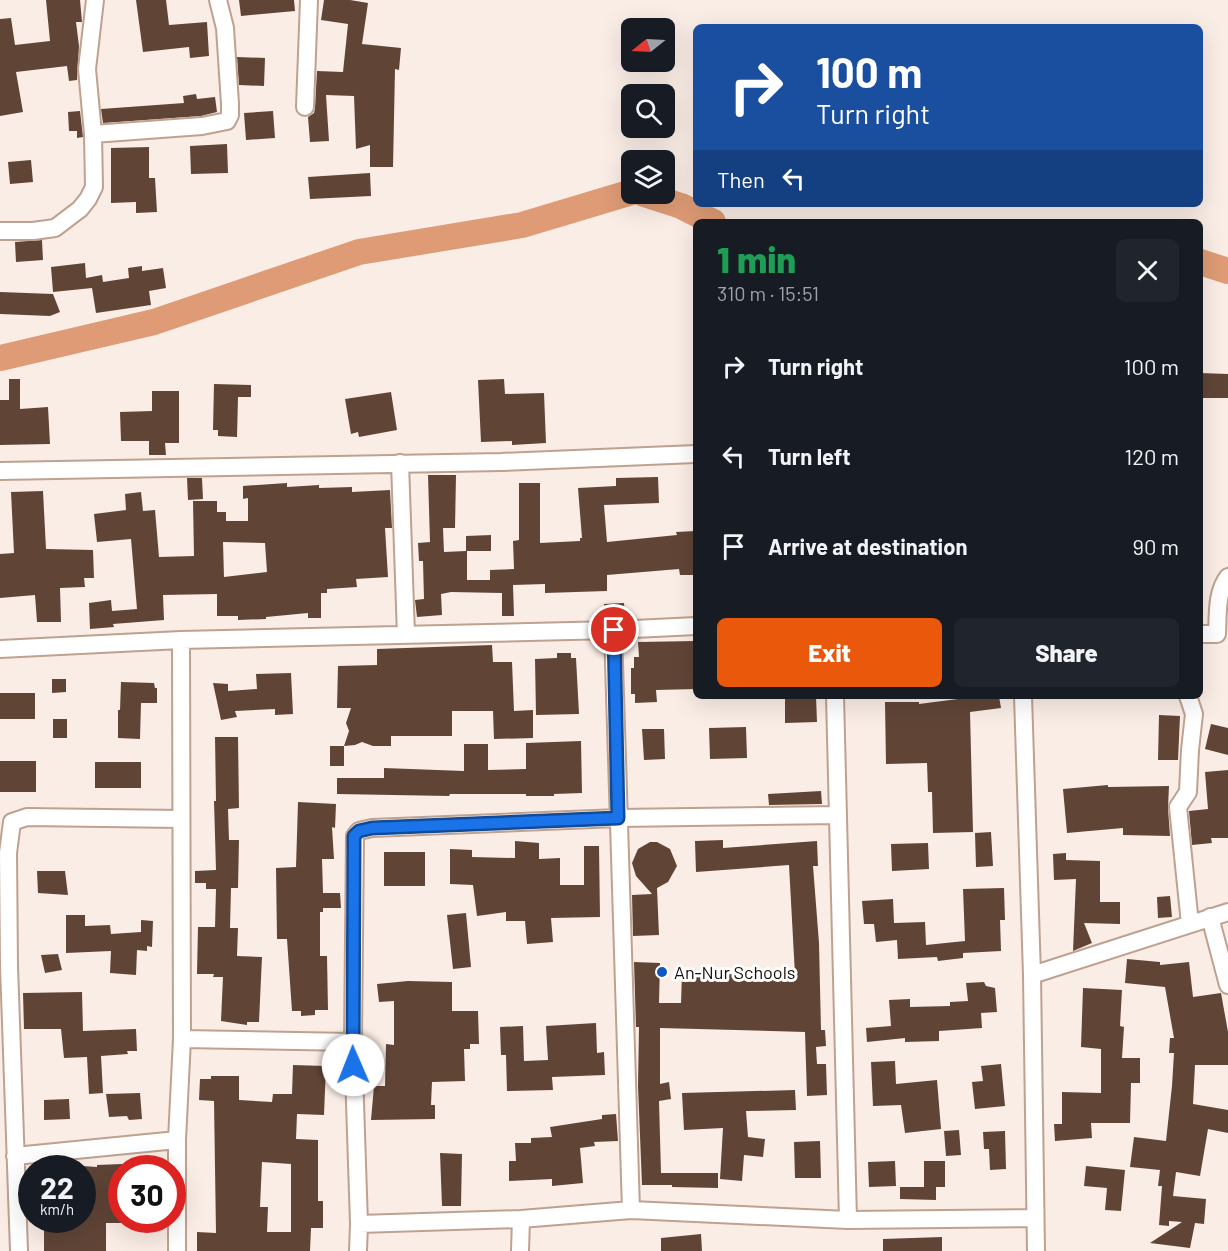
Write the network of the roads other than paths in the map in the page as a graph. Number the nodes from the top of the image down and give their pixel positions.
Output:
1 (95, 0) edge
2 (218, 0) edge
3 (309, 0) edge
4 (305, 107) dead end
5 (93, 134) junction
6 (0, 231) edge
7 (693, 454) edge
8 (400, 463) junction
9 (0, 471) edge
10 (1228, 577) edge
11 (693, 626) edge
12 (614, 630) junction
13 (1203, 634) edge
14 (406, 635) junction
15 (181, 640) junction
16 (0, 649) edge
17 (835, 699) edge
18 (1023, 699) edge
19 (1189, 699) edge
20 (838, 815) junction
21 (618, 818) junction
22 (181, 819) junction
23 (1228, 912) edge
24 (1210, 917) junction
25 (1190, 924) junction
26 (1032, 975) junction
27 (1228, 985) edge
28 (182, 1039) junction
29 (353, 1042) junction
30 (177, 1140) junction
31 (15, 1156) junction
32 (631, 1210) junction
33 (1034, 1218) junction
34 (521, 1219) junction
35 (848, 1221) junction
36 (359, 1224) junction
37 (20, 1251) edge
38 (177, 1251) edge
39 (358, 1251) edge
40 (520, 1251) edge
41 (1036, 1251) edge

1 - 5 street
2 - 5 street
3 - 4 street
5 - 6 street
7 - 8 street
8 - 9 street
8 - 14 street
10 - 13 street
11 - 12 street
12 - 14 street
12 - 21 street
14 - 15 street
15 - 16 street
15 - 22 street
17 - 20 street
18 - 26 street
19 - 25 street
20 - 21 street
20 - 35 street
21 - 29 street
21 - 32 street
22 - 28 street
22 - 31 street
23 - 24 street
24 - 25 street
24 - 27 street
25 - 26 street
26 - 33 street
28 - 29 street
28 - 30 street
29 - 36 street
30 - 31 street
30 - 38 street
31 - 37 street
32 - 34 street
32 - 35 street
33 - 35 street
33 - 41 street
34 - 36 street
34 - 40 street
36 - 39 street

